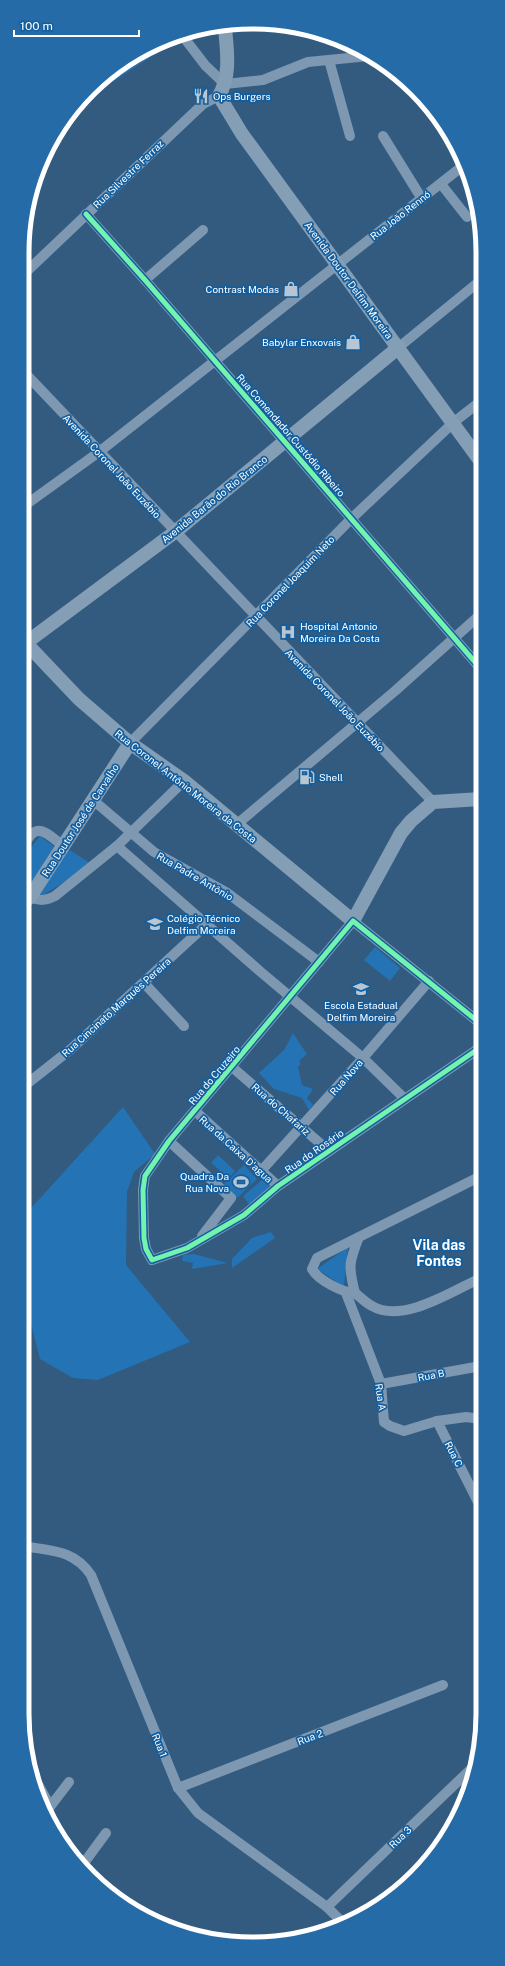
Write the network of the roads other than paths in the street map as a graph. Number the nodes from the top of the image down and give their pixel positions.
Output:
1 (225, 31) edge
2 (186, 40) edge
3 (360, 57) edge
4 (329, 60) junction
5 (222, 90) junction
6 (350, 136) dead end
7 (383, 136) dead end
8 (460, 169) edge
9 (441, 184) junction
10 (422, 199) junction
11 (86, 214) junction
12 (467, 217) dead end
13 (203, 230) dead end
14 (337, 265) junction
15 (29, 269) edge
16 (146, 280) junction
17 (476, 284) edge
18 (398, 347) junction
19 (216, 362) junction
20 (29, 377) edge
21 (476, 405) edge
22 (454, 422) junction
23 (285, 441) junction
24 (99, 452) junction
25 (476, 455) edge
26 (29, 502) edge
27 (351, 519) junction
28 (175, 532) junction
29 (256, 616) junction
30 (476, 618) edge
31 (454, 638) junction
32 (29, 639) edge
33 (29, 648) edge
34 (476, 663) edge
35 (357, 723) junction
36 (130, 743) junction
37 (184, 781) junction
38 (476, 799) edge
39 (93, 800) junction
40 (433, 802) junction
41 (236, 824) junction
42 (131, 832) junction
43 (29, 838) edge
44 (64, 846) junction
45 (118, 846) junction
46 (29, 892) edge
47 (29, 898) edge
48 (353, 921) junction
49 (207, 924) junction
50 (319, 962) junction
51 (429, 981) junction
52 (144, 983) junction
53 (292, 996) junction
54 (476, 1020) edge
55 (184, 1026) dead end
56 (476, 1050) edge
57 (363, 1058) junction
58 (232, 1067) junction
59 (29, 1082) edge
60 (405, 1099) junction
61 (195, 1111) junction
62 (302, 1127) junction
63 (169, 1141) junction
64 (329, 1152) junction
65 (261, 1172) junction
66 (476, 1178) edge
67 (278, 1186) junction
68 (359, 1237) junction
69 (199, 1240) junction
70 (152, 1260) joint
71 (476, 1280) edge
72 (350, 1293) junction
73 (476, 1367) edge
74 (381, 1384) junction
75 (476, 1418) edge
76 (437, 1421) junction
77 (476, 1498) edge
78 (29, 1547) edge
79 (443, 1685) dead end
80 (468, 1772) edge
81 (69, 1782) dead end
82 (178, 1788) junction
83 (50, 1807) edge
84 (106, 1833) dead end
85 (85, 1862) edge
86 (327, 1907) junction
87 (339, 1919) edge

1 - 5 main road
2 - 5 street
3 - 4 street
4 - 5 street
4 - 6 street
5 - 11 street, Rua Silvestre Ferraz
5 - 14 main road, Avenida Doutor Delfim Moreira
7 - 10 street
8 - 9 street, Rua João Rennó
9 - 10 street, Rua João Rennó
9 - 12 street
10 - 14 street, Rua João Rennó
11 - 15 street, Rua Silvestre Ferraz
11 - 16 street, Rua Comendador Custódio Ribeiro
13 - 16 street
14 - 18 main road, Avenida Doutor Delfim Moreira
14 - 19 street, Rua João Rennó
16 - 19 street, Rua Comendador Custódio Ribeiro
17 - 18 street
18 - 22 main road, Avenida Doutor Delfim Moreira
18 - 23 main road, Avenida Barão do Rio Branco
19 - 23 street, Rua Comendador Custódio Ribeiro
19 - 24 street, Rua João Rennó
20 - 24 street, Avenida Coronel João Euzébio
21 - 22 street, Rua Coronel Joaquim Neto
22 - 25 main road, Avenida Doutor Delfim Moreira
22 - 27 street, Rua Coronel Joaquim Neto
23 - 27 street, Rua Comendador Custódio Ribeiro
23 - 28 main road, Avenida Barão do Rio Branco
24 - 26 street, Rua João Rennó
24 - 28 street, Avenida Coronel João Euzébio
27 - 29 street, Rua Coronel Joaquim Neto
27 - 31 street, Rua Comendador Custódio Ribeiro
28 - 29 street, Avenida Coronel João Euzébio
28 - 32 main road, Avenida Barão do Rio Branco
29 - 35 street, Avenida Coronel João Euzébio
29 - 36 street, Rua Coronel Joaquim Neto
30 - 31 street
31 - 34 street, Rua Comendador Custódio Ribeiro
31 - 35 street
33 - 36 main road, Rua Coronel Antônio Moreira da Costa
35 - 40 street, Avenida Coronel João Euzébio
35 - 41 street
36 - 37 main road, Rua Coronel Antônio Moreira da Costa
36 - 39 main road, Rua Doutor José de Carvalho
37 - 41 main road, Rua Coronel Antônio Moreira da Costa
37 - 42 street
38 - 40 main road
39 - 42 street, Rua Padre Antônio
39 - 44 main road, Rua Doutor José de Carvalho
40 - 48 main road
41 - 48 main road, Rua Coronel Antônio Moreira da Costa
42 - 45 street
42 - 50 street, Rua Padre Antônio
43 - 44 street
44 - 46 main road, Rua Doutor José de Carvalho
45 - 47 street
45 - 49 street
48 - 50 street, Rua do Cruzeiro
48 - 51 street
49 - 52 street, Rua Cincinato Marquês Pereira
49 - 53 street
50 - 53 street, Rua do Cruzeiro
51 - 54 street
51 - 57 street, Rua Nova
52 - 55 street
52 - 59 street, Rua Cincinato Marquês Pereira
53 - 57 street
53 - 58 street, Rua do Cruzeiro
56 - 60 street, Rua do Rosário
57 - 60 street
57 - 62 street, Rua Nova
58 - 61 street, Rua do Cruzeiro
58 - 62 street, Rua do Chafariz
60 - 64 street, Rua do Rosário
61 - 63 street, Rua do Cruzeiro
61 - 65 street, Rua da Caixa D'agua
62 - 64 street, Rua do Chafariz
62 - 65 street, Rua Nova
63 - 69 street
63 - 70 street, Rua do Cruzeiro
64 - 67 street, Rua do Rosário
65 - 67 street, Rua da Caixa D'agua
66 - 68 street
67 - 69 street, Rua do Rosário
68 - 72 street, Rua A
68 - 72 street
69 - 70 street, Rua do Rosário
71 - 72 street
72 - 74 street, Rua A
73 - 74 street, Rua B
74 - 76 street, Rua A
75 - 76 street, Rua A
76 - 77 street, Rua C
78 - 82 street, Rua 1
79 - 82 street, Rua 2
80 - 86 street, Rua 3
81 - 83 street
82 - 86 street, Rua 1
84 - 85 street
86 - 87 street, Rua 1

